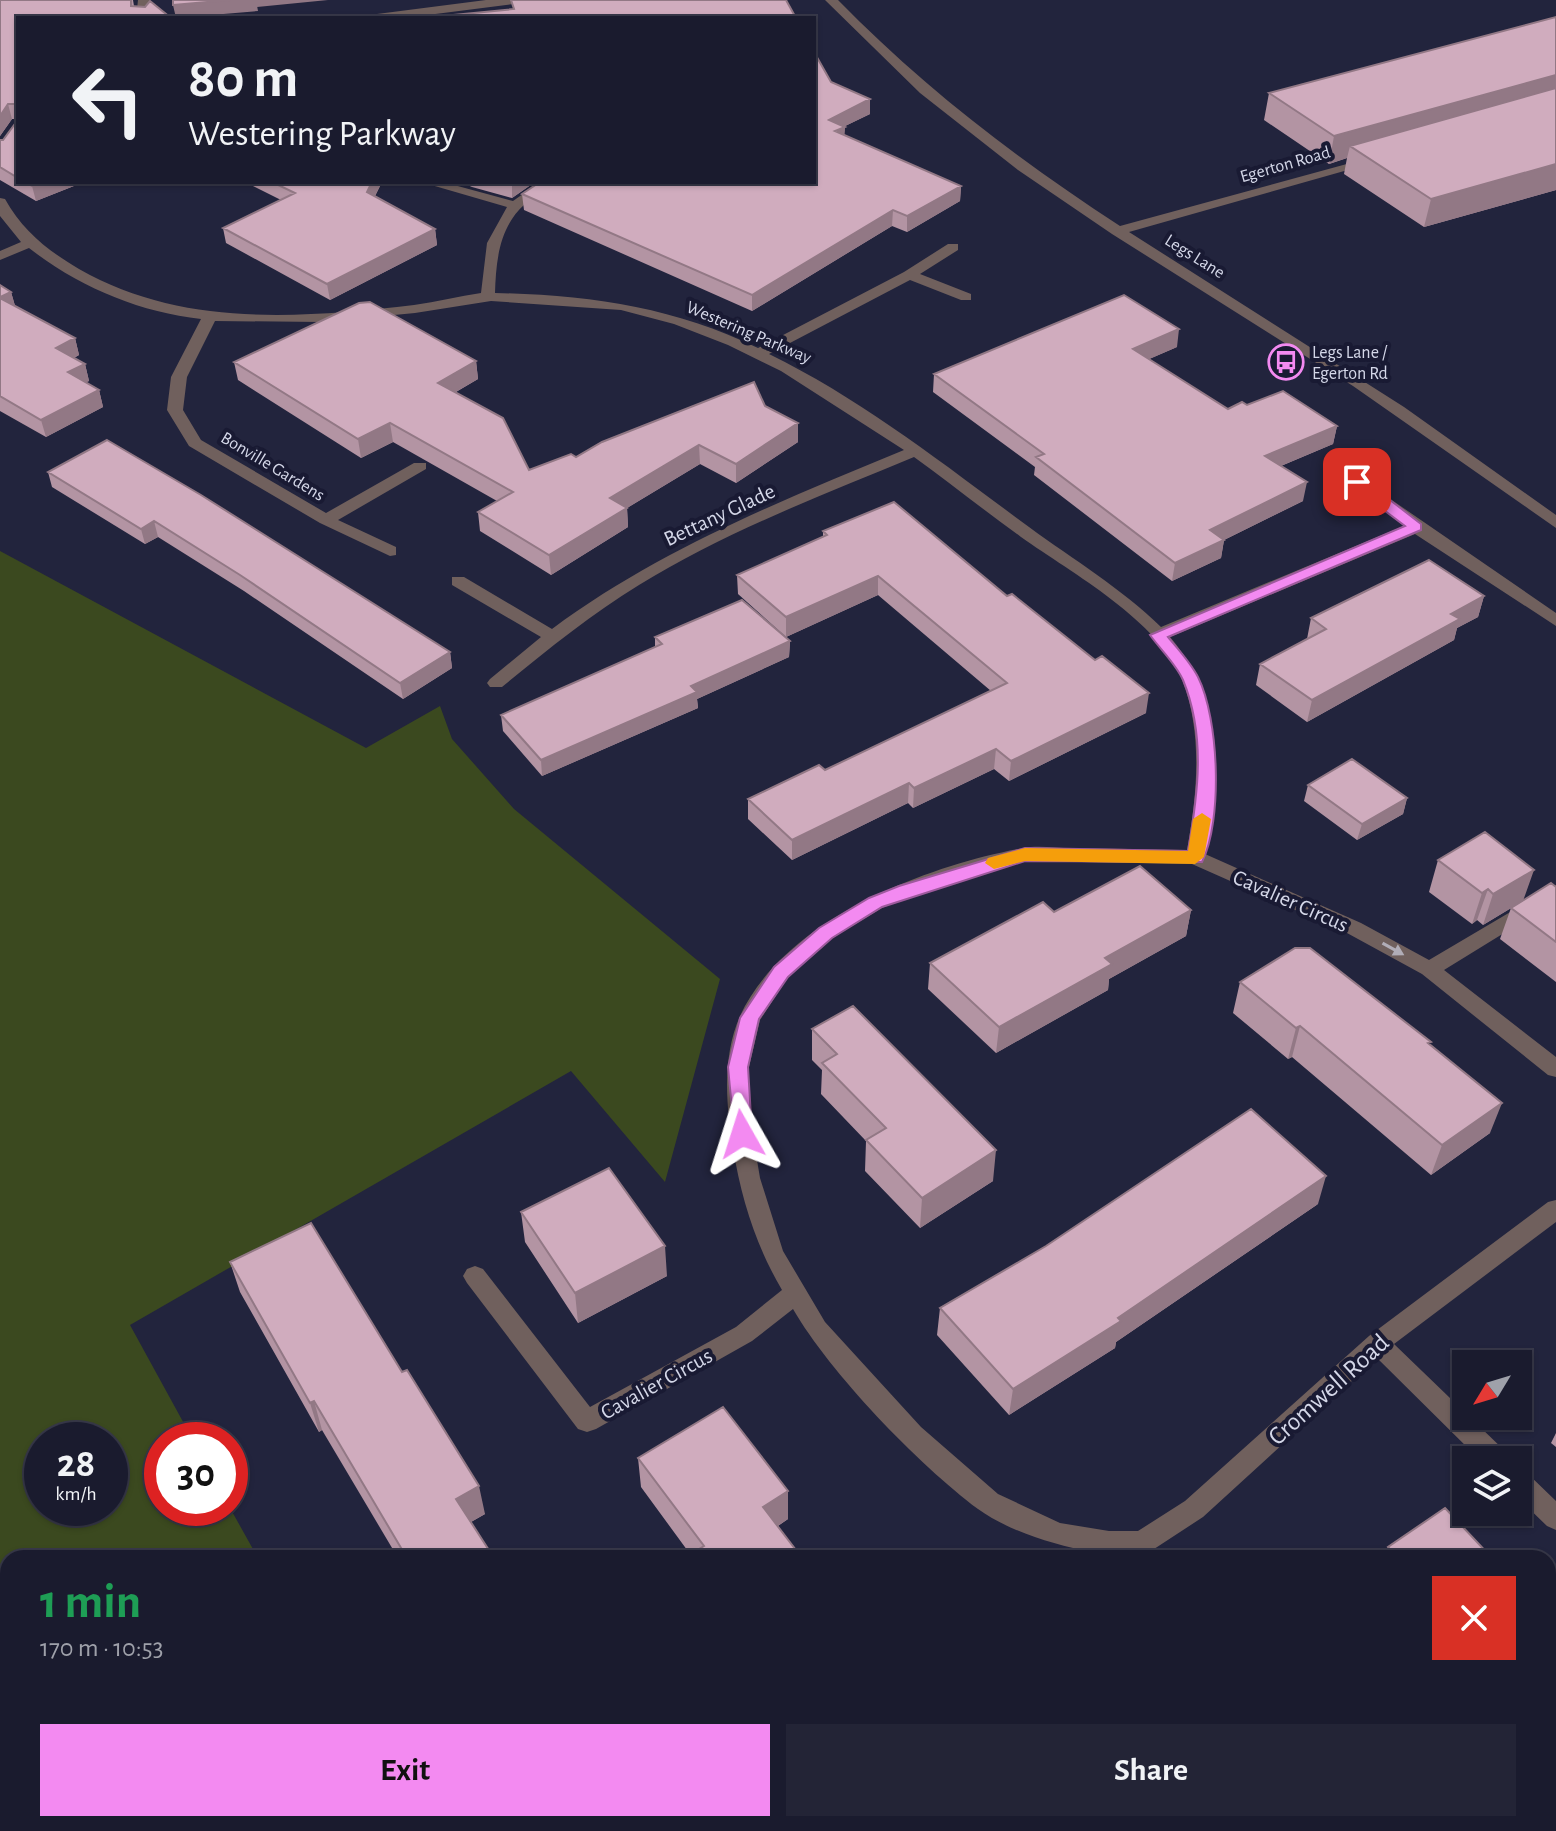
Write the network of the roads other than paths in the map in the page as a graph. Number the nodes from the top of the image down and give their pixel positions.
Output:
1 (513, 0) edge
2 (831, 0) edge
3 (469, 3) edge
4 (389, 16) edge
5 (1389, 154) edge
6 (435, 184) edge
7 (547, 184) edge
8 (0, 202) edge
9 (514, 205) junction
10 (1117, 231) junction
11 (30, 243) junction
12 (953, 247) dead end
13 (0, 256) edge
14 (909, 275) junction
15 (488, 297) junction
16 (966, 297) dead end
17 (209, 318) junction
18 (758, 354) junction
19 (915, 451) junction
20 (420, 466) dead end
21 (1338, 468) dead end
22 (326, 520) junction
23 (1556, 523) edge
24 (1416, 527) junction
25 (390, 551) dead end
26 (458, 581) dead end
27 (1556, 621) edge
28 (1158, 635) junction
29 (552, 636) junction
30 (496, 683) dead end
31 (1195, 857) junction
32 (1556, 892) edge
33 (1429, 969) junction
34 (1556, 1069) edge
35 (1556, 1209) edge
36 (475, 1276) dead end
37 (795, 1293) junction
38 (1377, 1343) junction
39 (1483, 1446) edge
40 (1532, 1495) edge
41 (1556, 1518) edge
42 (1057, 1534) joint
43 (1094, 1549) edge

1 - 3 street
2 - 10 street, Legs Lane
3 - 4 street
5 - 10 street, Egerton Road
6 - 9 street
7 - 9 street
8 - 11 street, Westering Parkway
9 - 15 street
10 - 23 street, Legs Lane
11 - 13 street
11 - 17 street, Westering Parkway
12 - 14 street
14 - 16 street
14 - 18 street
15 - 17 street, Westering Parkway
15 - 18 street, Westering Parkway
17 - 22 street, Bonville Gardens
18 - 19 street, Westering Parkway
19 - 28 street, Westering Parkway
19 - 29 street, Bettany Glade
20 - 22 street, Bonville Gardens
21 - 24 street
22 - 25 street, Bonville Gardens
24 - 27 street
24 - 28 street
26 - 29 street
28 - 31 street, Westering Parkway
29 - 30 street, Bettany Glade
31 -> 33 street, Cavalier Circus
31 - 37 street, Cavalier Circus
32 - 33 street
33 - 34 street, Cavalier Circus
35 - 38 street, Cromwell Road
36 - 37 street, Cavalier Circus
37 - 42 street, Cavalier Circus
38 - 39 street
38 - 43 street, Cromwell Road
40 - 41 street
42 - 43 street, Cromwell Road

